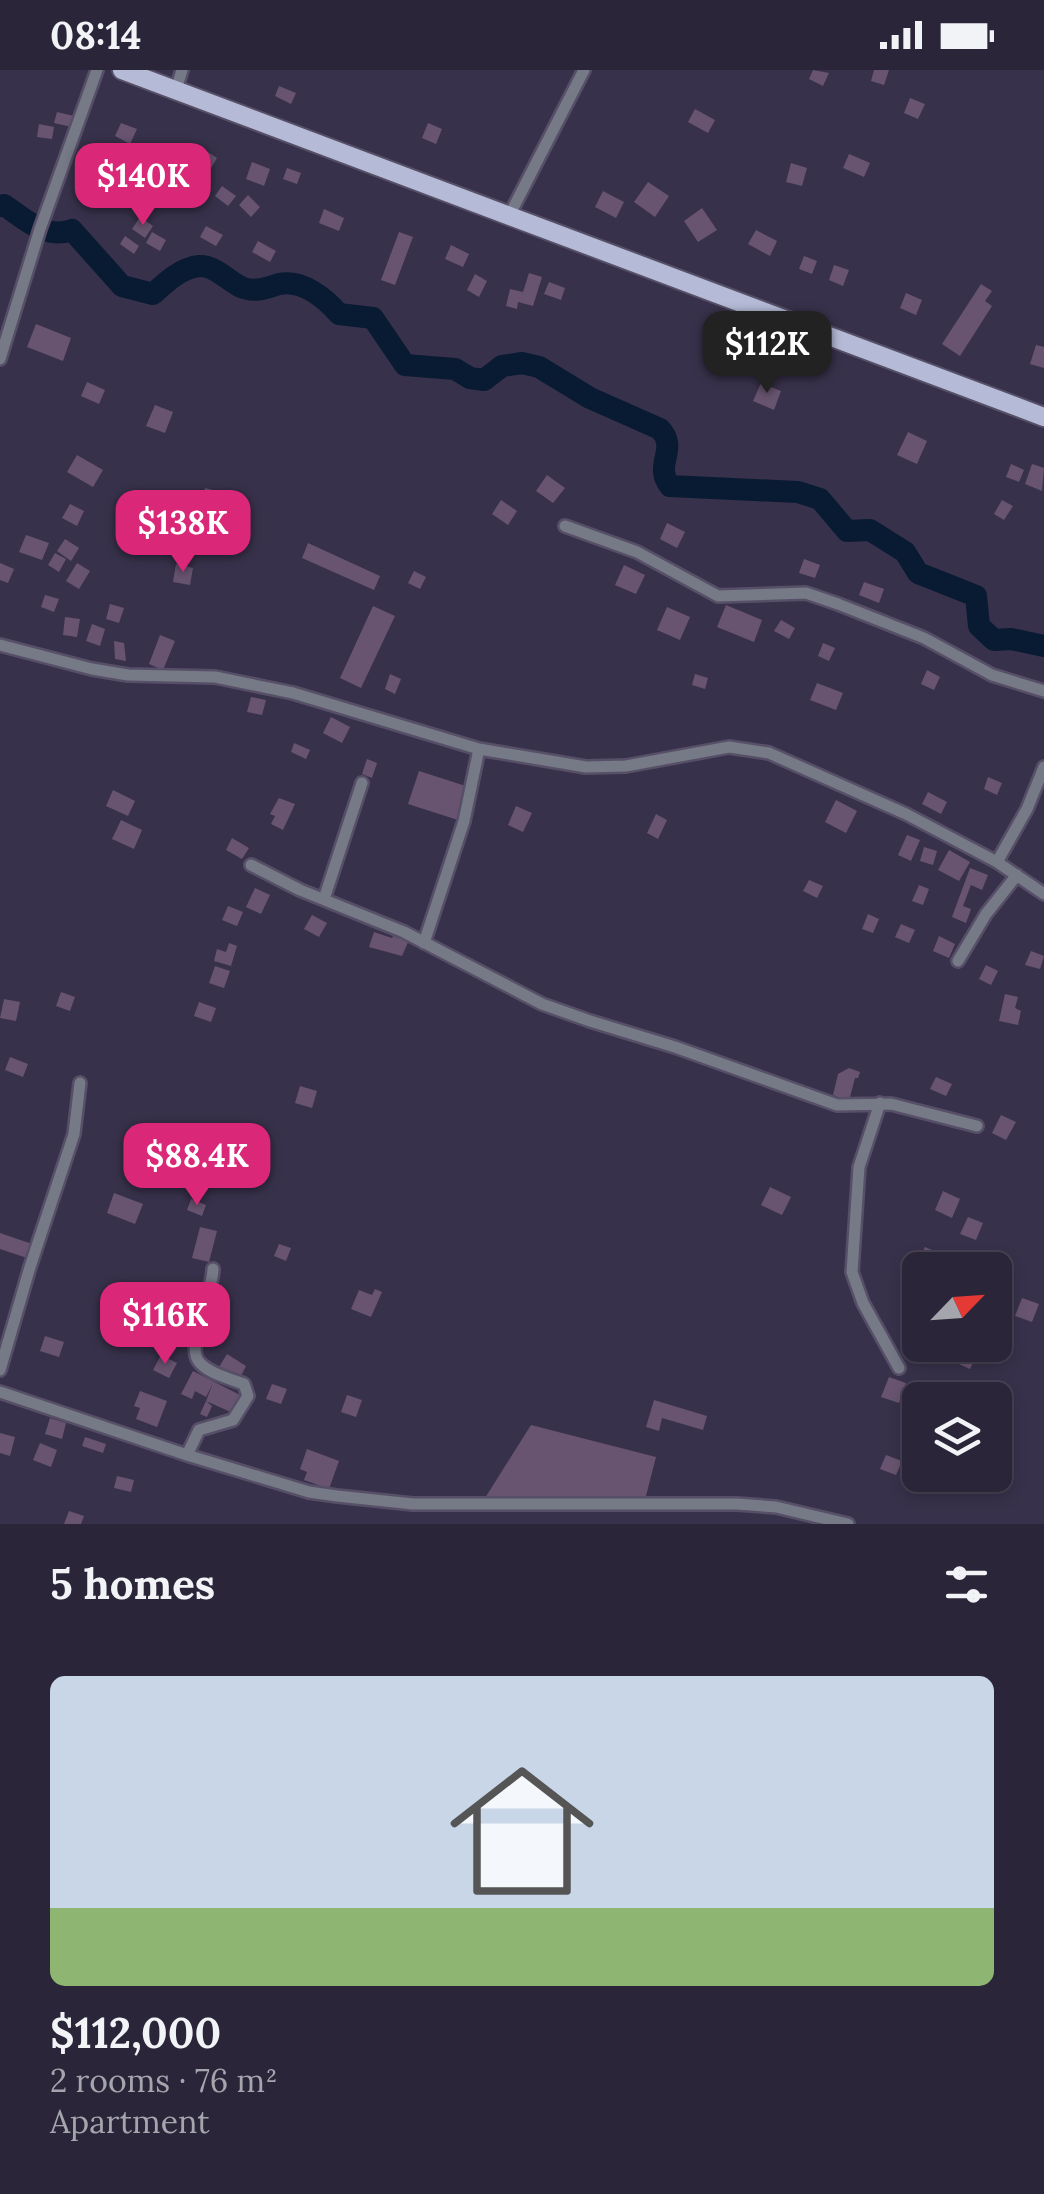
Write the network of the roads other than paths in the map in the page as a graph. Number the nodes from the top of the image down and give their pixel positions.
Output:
1 (97, 70) edge
2 (122, 70) edge
3 (182, 70) edge
4 (584, 70) edge
5 (176, 90) junction
6 (509, 216) junction
7 (0, 359) edge
8 (1044, 417) edge
9 (564, 526) dead end
10 (0, 644) edge
11 (1044, 691) edge
12 (479, 749) junction
13 (1044, 767) edge
14 (362, 783) dead end
15 (996, 862) junction
16 (251, 865) dead end
17 (1017, 875) junction
18 (1044, 894) edge
19 (324, 899) junction
20 (424, 943) junction
21 (958, 961) dead end
22 (80, 1083) dead end
23 (880, 1103) junction
24 (977, 1126) dead end
25 (212, 1268) dead end
26 (899, 1368) dead end
27 (0, 1370) edge
28 (0, 1392) edge
29 (187, 1455) junction
30 (848, 1524) edge

1 - 7 street
2 - 5 main road
3 - 5 street
4 - 6 street
5 - 6 main road
6 - 8 main road
9 - 11 street
10 - 12 street
12 - 15 street
12 - 20 street
13 - 15 street
14 - 19 street
15 - 17 street
16 - 19 street
17 - 18 street
17 - 21 street
19 - 20 street
20 - 23 street
22 - 27 street
23 - 24 street
23 - 26 street
25 - 29 street
28 - 29 street
29 - 30 street

